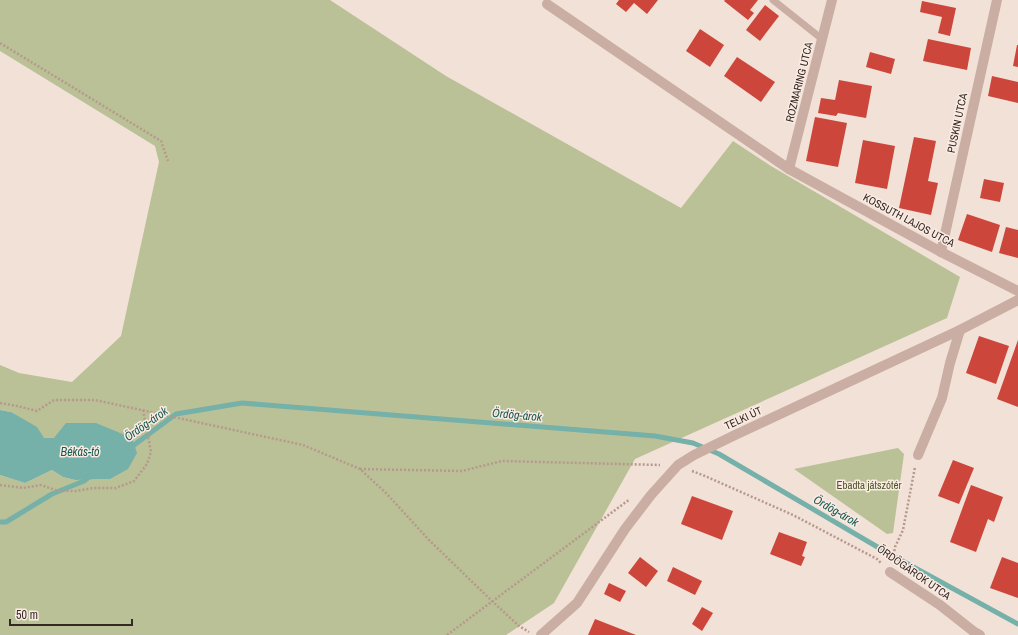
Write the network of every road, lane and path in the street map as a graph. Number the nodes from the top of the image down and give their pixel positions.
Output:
1 (773, 0) edge
2 (832, 0) edge
3 (997, 0) edge
4 (547, 4) dead end
5 (822, 39) junction
6 (0, 43) edge
7 (168, 161) dead end
8 (789, 169) junction
9 (941, 252) junction
10 (1018, 291) edge
11 (1018, 300) edge
12 (960, 330) junction
13 (0, 403) edge
14 (143, 410) junction
15 (918, 455) joint
16 (678, 466) junction
17 (360, 469) junction
18 (0, 485) edge
19 (634, 496) dead end
20 (892, 561) dead end
21 (890, 572) joint
22 (492, 601) junction
23 (447, 635) edge
24 (535, 635) edge
25 (541, 635) edge
26 (980, 635) edge

1 - 5 lane
2 - 5 street, ROZMARING UTCA
3 - 9 street, PUSKIN UTCA
4 - 8 street, KOSSUTH LAJOS UTCA
5 - 8 street, ROZMARING UTCA
6 - 7 path
8 - 9 street, KOSSUTH LAJOS UTCA
9 - 10 street, KOSSUTH LAJOS UTCA
11 - 12 street, TELKI ÚT
12 - 15 street
12 - 16 street, TELKI ÚT
13 - 14 path
14 - 17 path
14 - 18 path
15 - 20 path
16 - 17 path, ÖRDÖGÁROK UTCA
16 - 21 path, ÖRDÖGÁROK UTCA
16 - 25 street, TELKI ÚT
17 - 22 path
19 - 22 path
21 - 26 street, ÖRDÖGÁROK UTCA
22 - 23 path
22 - 24 path

